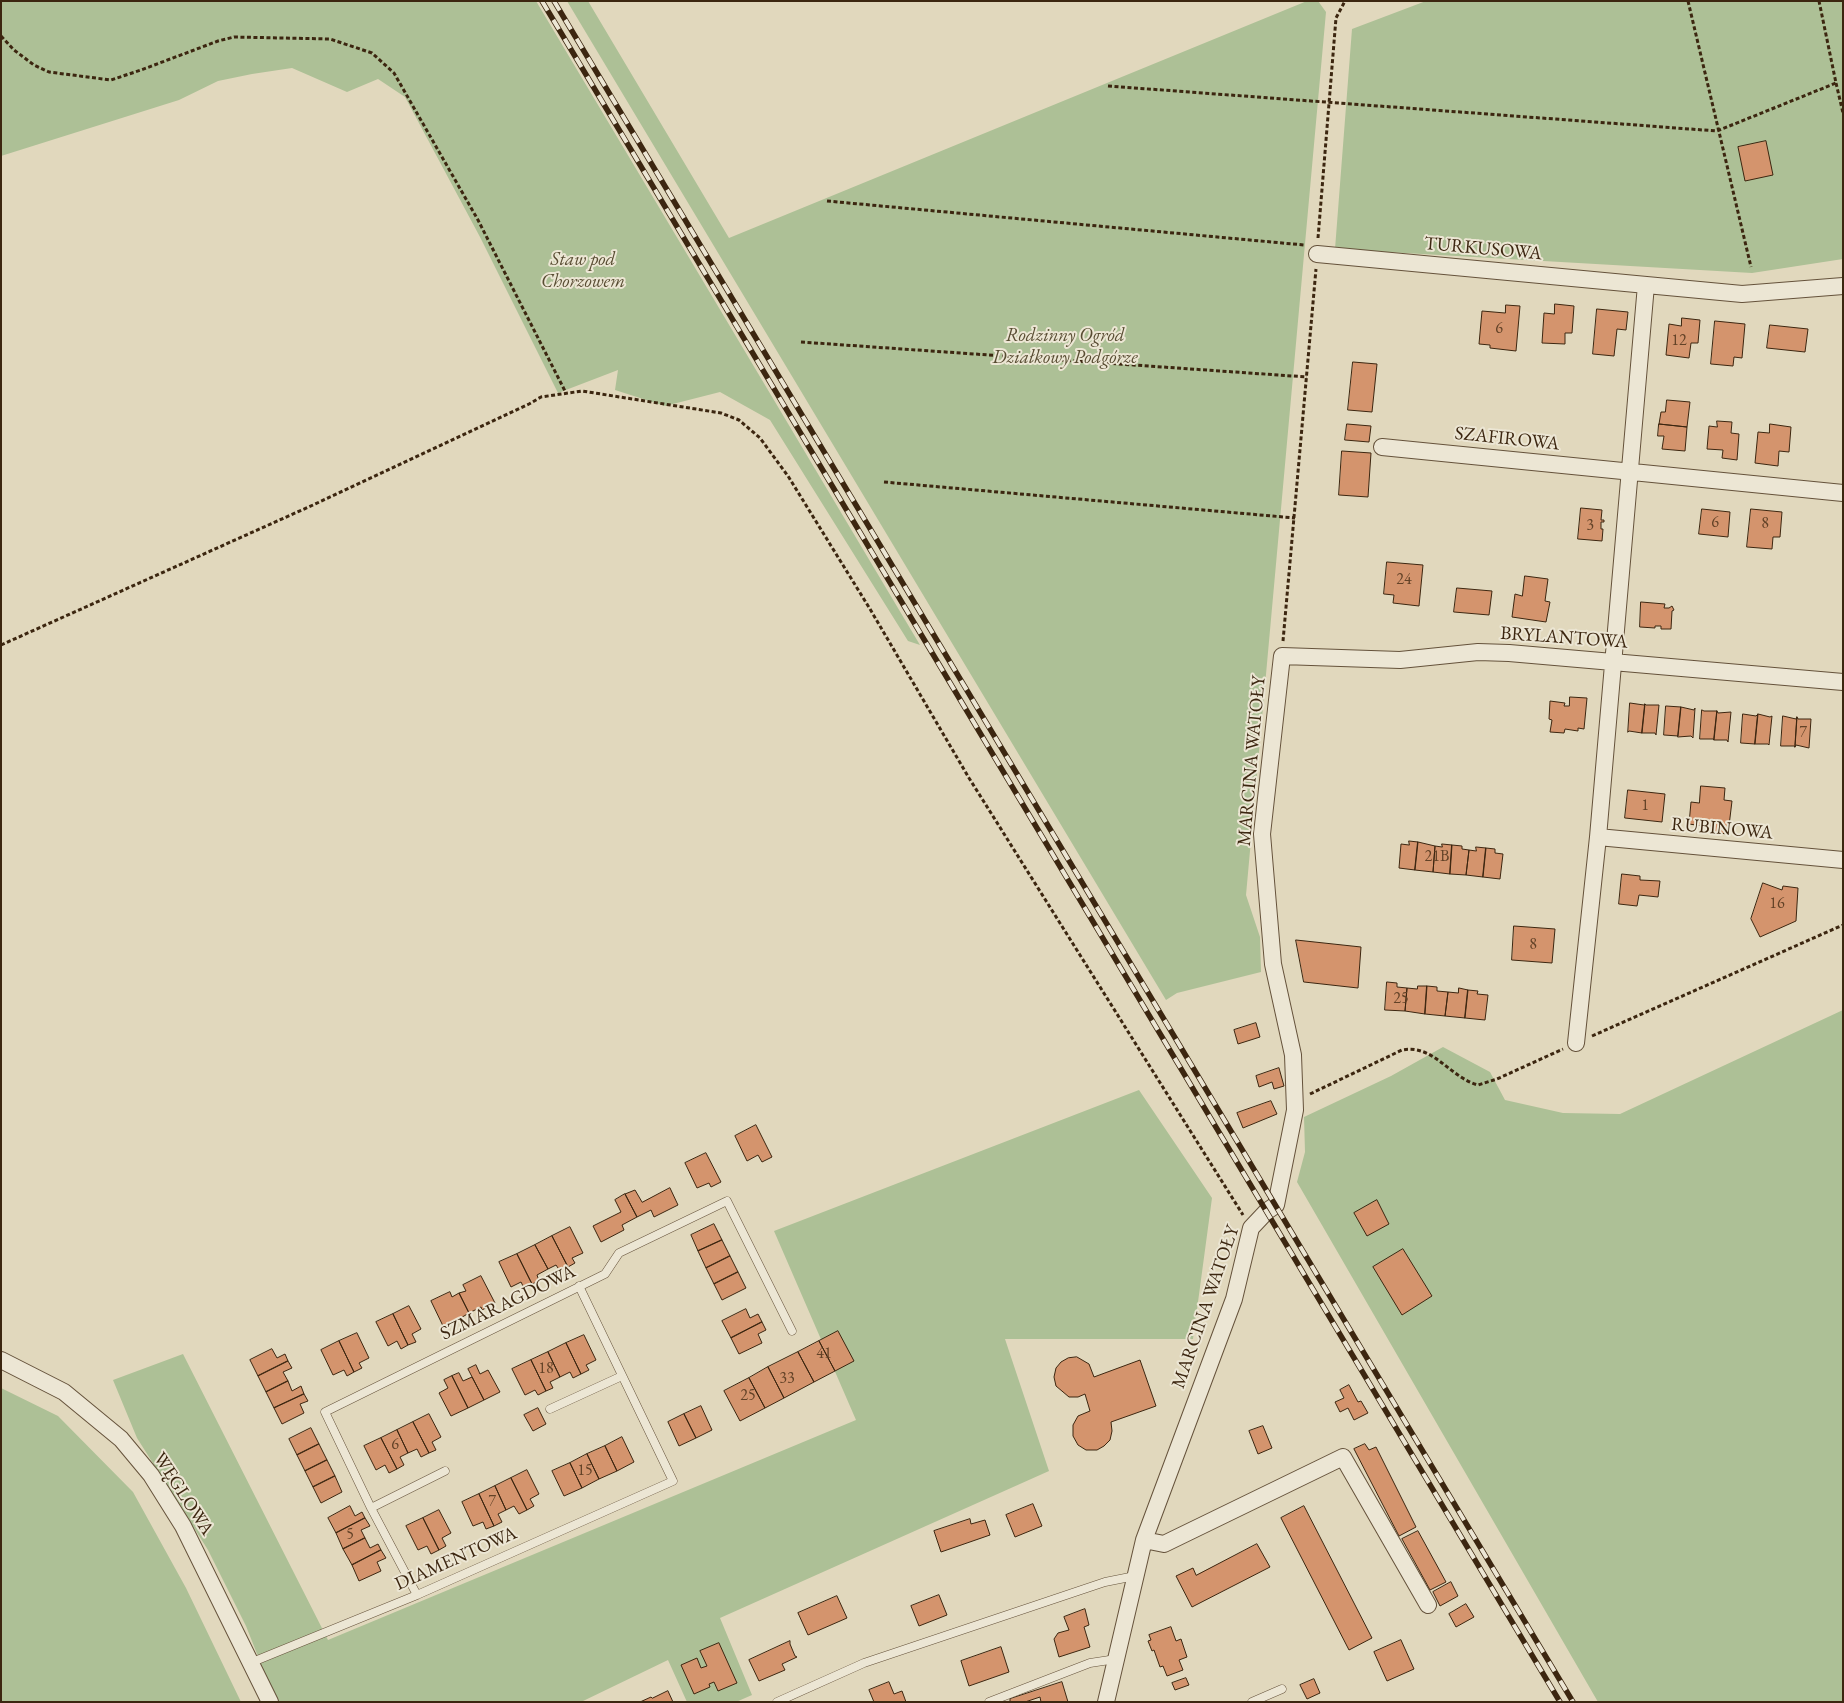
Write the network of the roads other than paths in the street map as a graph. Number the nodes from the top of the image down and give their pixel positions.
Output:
1 (1317, 250) road end
2 (1646, 285) junction
3 (1843, 286) edge
4 (1382, 447) dead end
5 (1629, 472) junction
6 (1843, 493) edge
7 (1282, 656) joint
8 (1614, 661) junction
9 (1843, 682) edge
10 (1598, 837) junction
11 (1843, 860) edge
12 (1576, 1043) dead end
13 (579, 1286) junction
14 (792, 1331) dead end
15 (1, 1360) edge
16 (622, 1376) junction
17 (550, 1409) dead end
18 (445, 1470) dead end
19 (371, 1508) junction
20 (1144, 1540) junction
21 (1135, 1576) junction
22 (417, 1595) junction
23 (1428, 1605) dead end
24 (1116, 1659) junction
25 (250, 1662) junction
26 (1282, 1689) dead end
27 (270, 1702) edge
28 (777, 1702) edge
29 (989, 1702) edge
30 (1106, 1702) edge
31 (1252, 1702) edge

1 - 2 street, TURKUSOWA
2 - 3 street, TURKUSOWA
2 - 5 street
4 - 5 street, SZAFIROWA
5 - 6 street, SZAFIROWA
5 - 8 street
7 - 8 street, BRYLANTOWA
7 - 20 street, MARCINA WATOŁY
8 - 9 street, BRYLANTOWA
8 - 10 street
10 - 11 street, RUBINOWA
10 - 12 street
13 - 14 lane, SZMARAGDOWA
13 - 16 lane
13 - 19 lane, SZMARAGDOWA
15 - 25 street, WĘGLOWA
16 - 17 lane
16 - 22 lane, DIAMENTOWA
18 - 19 lane
19 - 22 lane
20 - 21 street, MARCINA WATOŁY
20 - 23 street
21 - 24 street, MARCINA WATOŁY
21 - 28 lane
22 - 25 lane, DIAMENTOWA
24 - 29 lane
24 - 30 street, MARCINA WATOŁY
25 - 27 street, WĘGLOWA
26 - 31 lane

